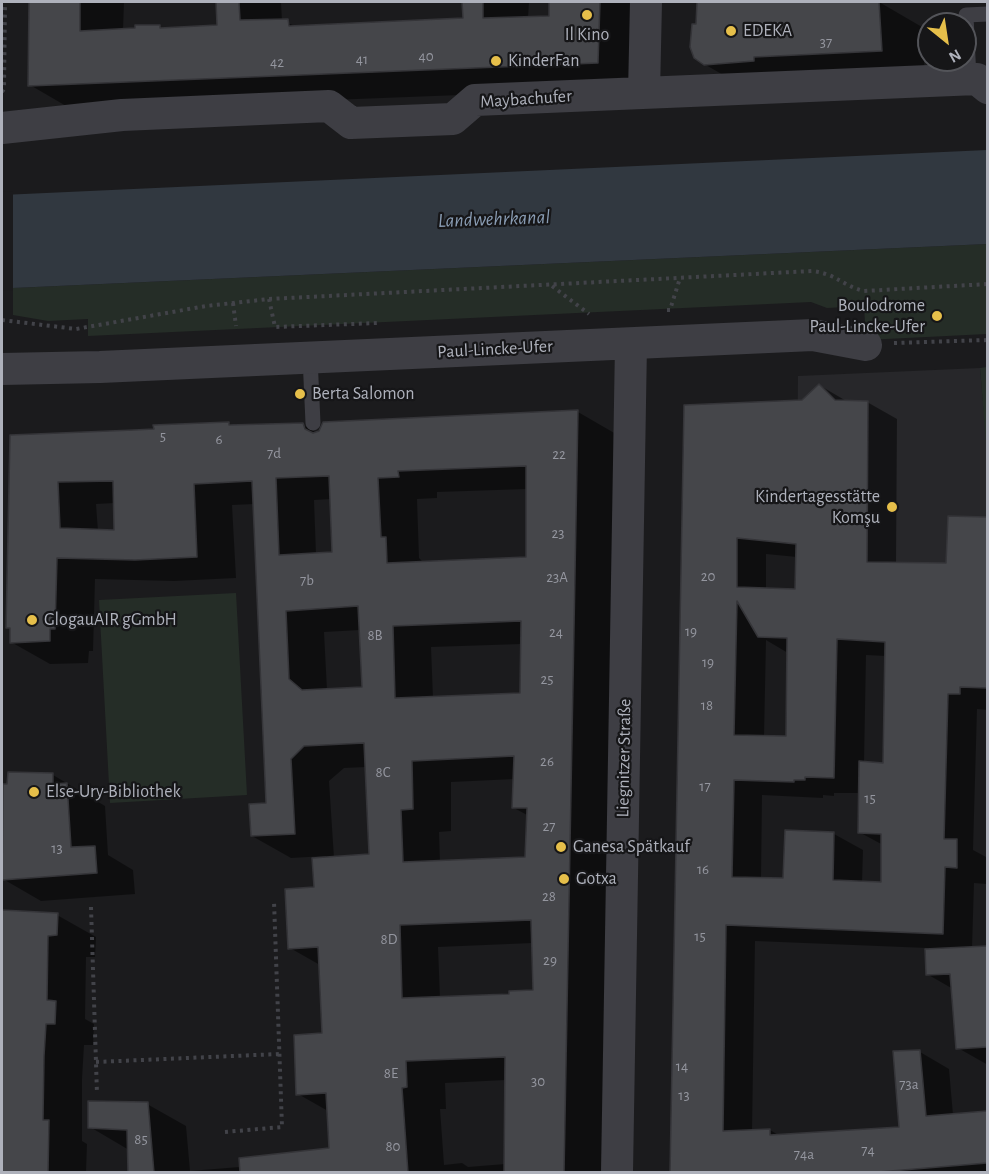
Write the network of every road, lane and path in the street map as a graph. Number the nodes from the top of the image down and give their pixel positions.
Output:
1 (5, 2) edge
2 (646, 2) edge
3 (987, 14) edge
4 (978, 83) edge
5 (2, 92) edge
6 (644, 93) junction
7 (2, 128) edge
8 (680, 278) junction
9 (987, 284) edge
10 (552, 286) junction
11 (269, 299) junction
12 (233, 303) junction
13 (658, 310) dead end
14 (589, 314) junction
15 (601, 314) dead end
16 (577, 315) dead end
17 (2, 320) edge
18 (380, 323) dead end
19 (236, 326) dead end
20 (987, 340) edge
21 (631, 344) junction
22 (866, 345) joint
23 (310, 357) junction
24 (2, 369) edge
25 (313, 423) dead end
26 (274, 901) dead end
27 (91, 907) dead end
28 (279, 1054) junction
29 (96, 1062) junction
30 (97, 1094) dead end
31 (225, 1132) dead end
32 (617, 1173) edge

1 - 5 path
2 - 6 street
3 - 4 lane
4 - 6 street, Maybachufer
6 - 7 street, Maybachufer
8 - 9 path
8 - 10 path
8 - 13 path
10 - 11 path
10 - 14 path
11 - 12 path
11 - 18 path
12 - 17 path
12 - 19 path
14 - 15 path
14 - 16 path
20 - 22 path
21 - 22 street, Paul-Lincke-Ufer
21 - 23 street, Paul-Lincke-Ufer
21 - 32 street, Liegnitzer Straße
23 - 24 street, Paul-Lincke-Ufer
23 - 25 lane
26 - 28 path
27 - 29 path
28 - 29 path
28 - 31 path
29 - 30 path

